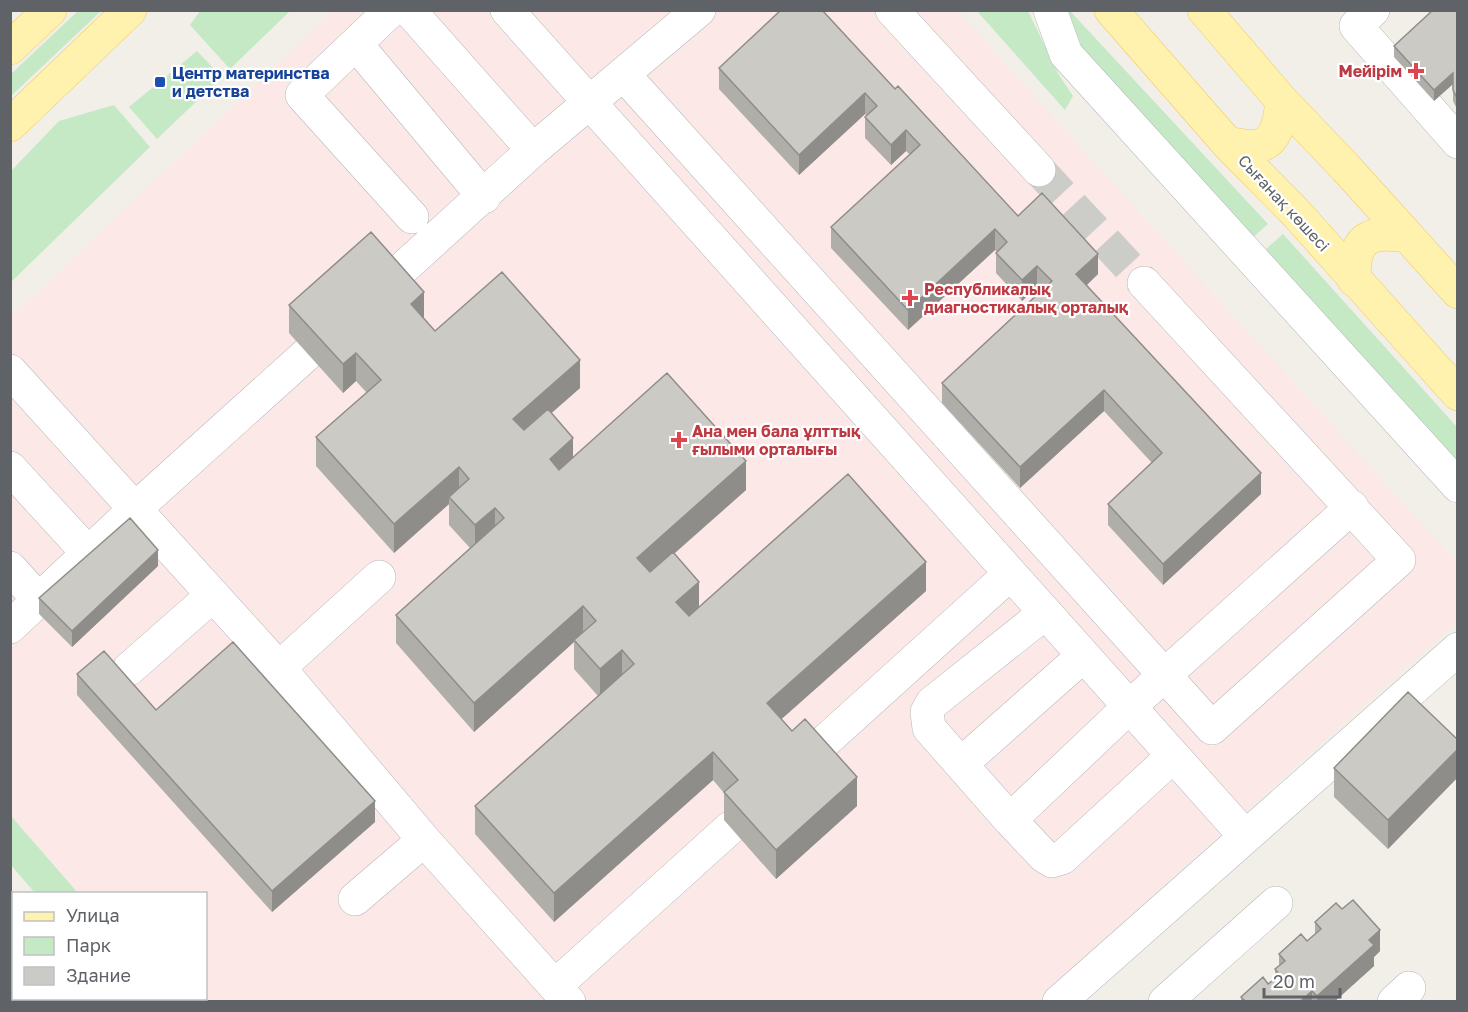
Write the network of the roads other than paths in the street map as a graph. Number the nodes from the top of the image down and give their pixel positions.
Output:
1 (50, 10) edge
2 (130, 10) edge
3 (391, 10) edge
4 (409, 10) edge
5 (507, 10) edge
6 (699, 10) edge
7 (892, 10) edge
8 (1050, 10) edge
9 (1111, 10) edge
10 (1204, 10) edge
11 (1357, 16) edge
12 (356, 44) junction
13 (10, 48) edge
14 (624, 75) junction
15 (1282, 101) junction
16 (590, 102) junction
17 (10, 125) edge
18 (1458, 142) edge
19 (1228, 144) junction
20 (533, 150) junction
21 (1039, 170) tunnel mouth
22 (484, 196) junction
23 (412, 217) dead end
24 (1406, 236) junction
25 (1354, 280) junction
26 (389, 281) edge
27 (1144, 283) tunnel mouth
28 (1458, 292) edge
29 (307, 354) edge
30 (10, 371) edge
31 (1458, 394) edge
32 (10, 468) edge
33 (1458, 486) edge
34 (1352, 507) junction
35 (135, 509) junction
36 (88, 554) junction
37 (10, 568) edge
38 (1010, 574) junction
39 (379, 576) dead end
40 (213, 595) junction
41 (39, 600) junction
42 (1045, 613) junction
43 (10, 627) edge
44 (1458, 650) edge
45 (1083, 656) junction
46 (279, 668) junction
47 (129, 669) dead end
48 (1164, 676) junction
49 (1129, 707) junction
50 (811, 754) edge
51 (1173, 756) junction
52 (961, 764) junction
53 (1010, 820) junction
54 (730, 828) edge
55 (1245, 836) junction
56 (424, 840) junction
57 (355, 899) dead end
58 (1276, 903) dead end
59 (562, 994) edge
60 (1059, 1002) edge
61 (1165, 1002) edge

1 - 13 main road
2 - 17 main road
3 - 12 street
4 - 20 street
5 - 16 street
6 - 14 street
7 - 21 street
8 - 33 street
9 - 19 main road, Сығанақ көшесі
10 - 15 main road
11 - 18 street
12 - 22 street
12 - 23 street
14 - 16 street
14 - 48 street
15 - 19 main road
15 - 24 main road
16 - 20 street
16 - 38 street
19 - 25 main road, Сығанақ көшесі
20 - 22 street
22 - 26 street
24 - 25 main road
24 - 28 main road
25 - 31 main road, Сығанақ көшесі
27 - 34 street
29 - 35 street
30 - 35 street
32 - 36 street
34 - 48 street
34 - 48 street
35 - 36 street
35 - 40 street
36 - 41 street
37 - 41 street
38 - 42 street
38 - 50 street
39 - 46 street
40 - 46 street
40 - 47 street
41 - 43 street
42 - 45 street
42 - 52 street
44 - 55 street
45 - 49 street
45 - 52 street
46 - 56 street
48 - 49 street
49 - 51 street
49 - 53 street
51 - 53 street
51 - 55 street
52 - 53 street
54 - 59 street
55 - 60 street
56 - 57 street
56 - 59 street
58 - 61 street

